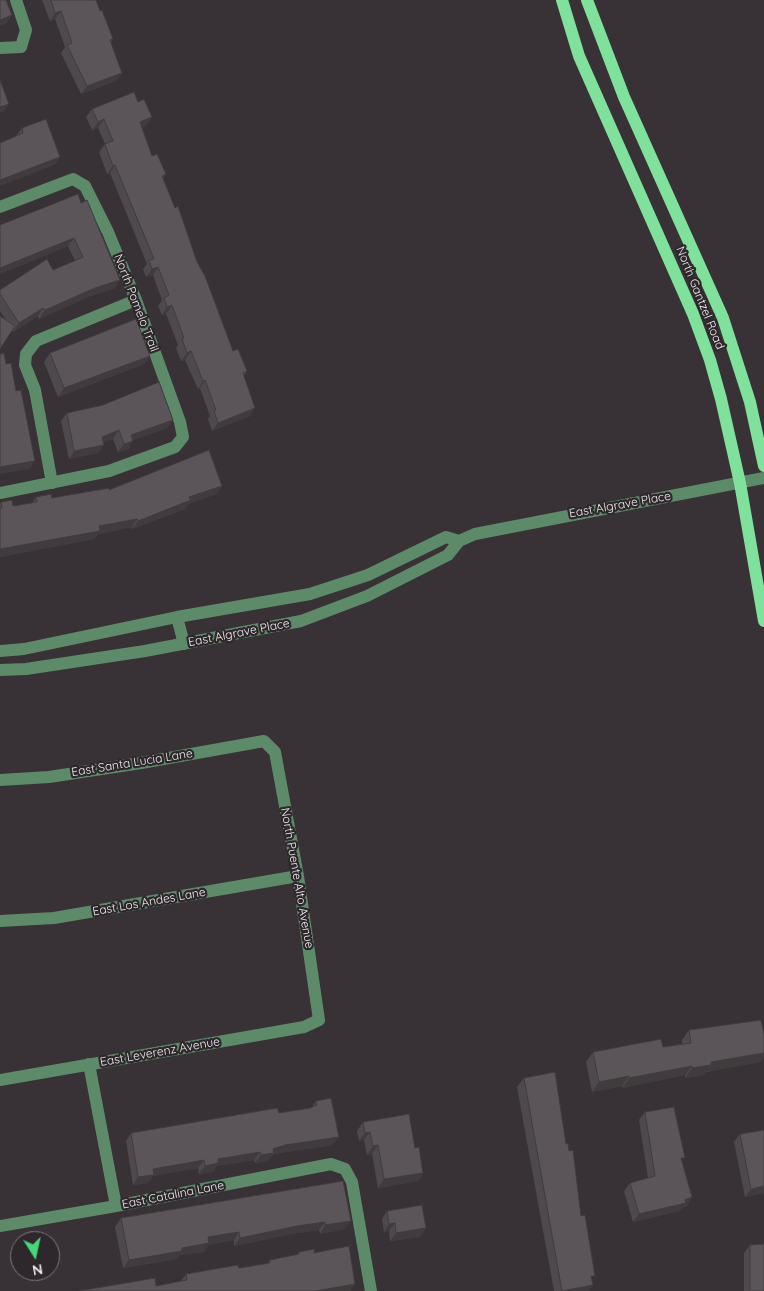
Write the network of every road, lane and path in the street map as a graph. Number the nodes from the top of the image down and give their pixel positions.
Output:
1 (16, 0) edge
2 (562, 0) edge
3 (587, 0) edge
4 (0, 48) edge
5 (0, 207) edge
6 (136, 300) junction
7 (764, 466) edge
8 (758, 479) edge
9 (52, 483) junction
10 (740, 483) junction
11 (0, 493) edge
12 (459, 541) junction
13 (177, 617) junction
14 (764, 621) edge
15 (184, 644) junction
16 (0, 651) edge
17 (0, 670) edge
18 (264, 741) joint
19 (0, 780) edge
20 (298, 876) junction
21 (0, 921) edge
22 (319, 1020) joint
23 (89, 1064) junction
24 (0, 1080) edge
25 (116, 1206) junction
26 (0, 1226) edge
27 (371, 1291) edge

1 - 4 street
2 - 10 main road, North Gantzel Road
3 - 7 main road, North Gantzel Road
5 - 6 street, North Pomelo Trail
6 - 9 street
6 - 9 street, North Pomelo Trail
8 - 10 street, East Algrave Place
9 - 11 street
10 - 12 street, East Algrave Place
10 - 14 main road, North Gantzel Road
12 - 13 street, East Algrave Place
12 - 15 street, East Algrave Place
13 - 15 street
13 - 16 street, East Algrave Place
15 - 17 street, East Algrave Place
18 - 19 street, East Santa Lucia Lane
18 - 20 street, North Puente Alto Avenue
20 - 21 street, East Los Andes Lane
20 - 22 street, North Puente Alto Avenue
22 - 23 street, East Leverenz Avenue
23 - 24 street, East Leverenz Avenue
23 - 25 street
25 - 26 street, East Catalina Lane
25 - 27 street, East Catalina Lane

